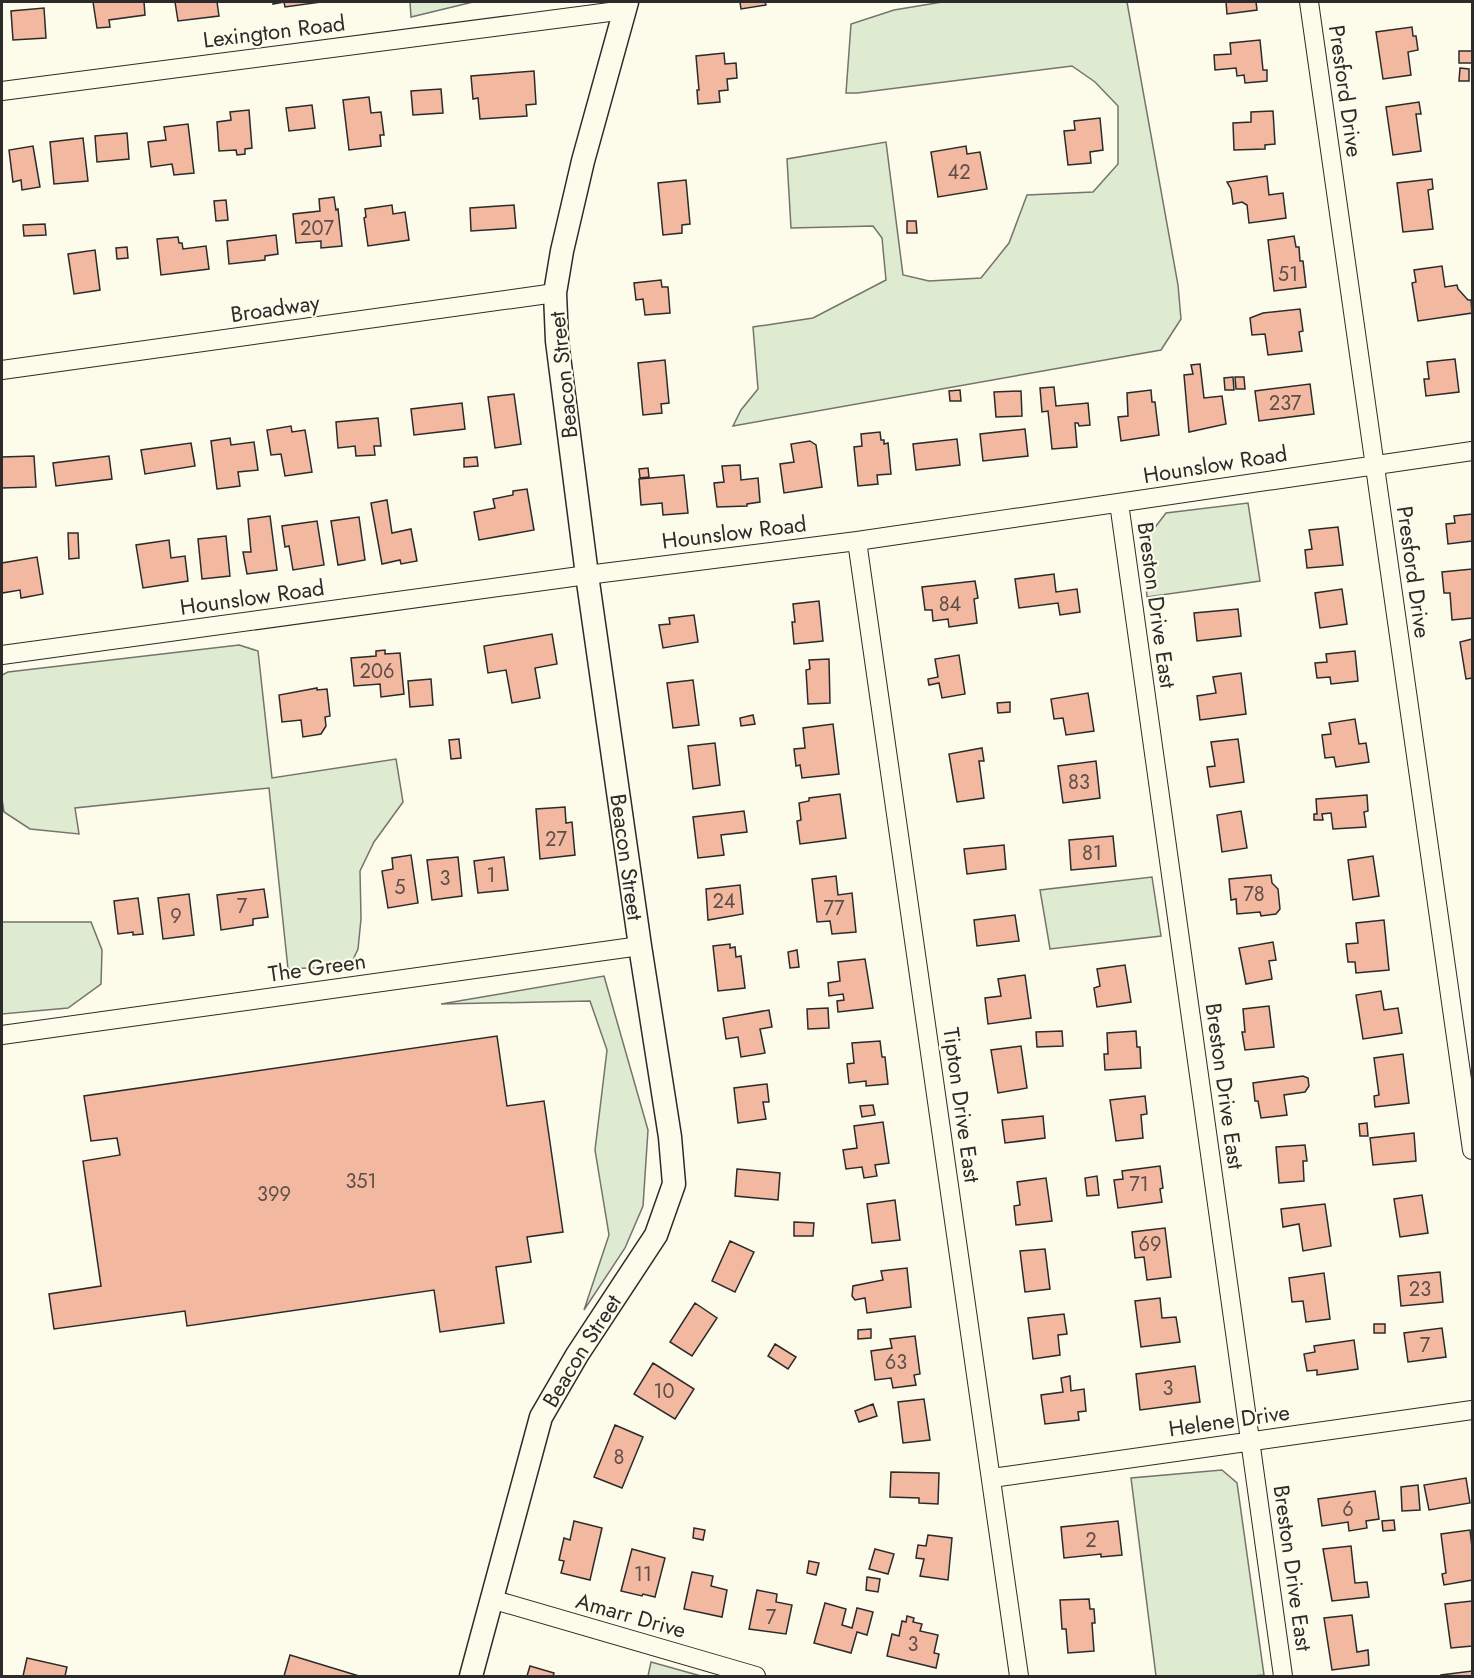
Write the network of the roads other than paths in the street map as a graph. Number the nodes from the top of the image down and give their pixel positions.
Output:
1 (1309, 2) edge
2 (626, 6) edge
3 (2, 92) edge
4 (555, 293) junction
5 (2, 370) edge
6 (1473, 451) edge
7 (1375, 465) junction
8 (1119, 503) junction
9 (857, 541) junction
10 (587, 575) junction
11 (2, 655) edge
12 (640, 946) junction
13 (2, 1035) edge
14 (1473, 1150) edge
15 (1473, 1410) edge
16 (1251, 1441) junction
17 (992, 1478) junction
18 (491, 1599) junction
19 (471, 1677) edge
20 (756, 1677) edge
21 (1019, 1677) edge
22 (1284, 1677) edge

1 - 7 street, Presford Drive
2 - 3 street, Lexington Road
2 - 4 street, Beacon Street
4 - 5 street, Broadway
4 - 10 street, Beacon Street
6 - 7 street, Hounslow Road
7 - 8 street, Hounslow Road
7 - 14 street, Presford Drive
8 - 9 street, Hounslow Road
8 - 16 street, Breston Drive East
9 - 10 street, Hounslow Road
9 - 17 street, Tipton Drive East
10 - 11 street, Hounslow Road
10 - 12 street, Beacon Street
12 - 13 street, The Green
12 - 18 street, Beacon Street
15 - 16 street, Helene Drive
16 - 17 street, Helene Drive
16 - 22 street, Breston Drive East
17 - 21 street, Tipton Drive East
18 - 19 street, Beacon Street
18 - 20 street, Amarr Drive

